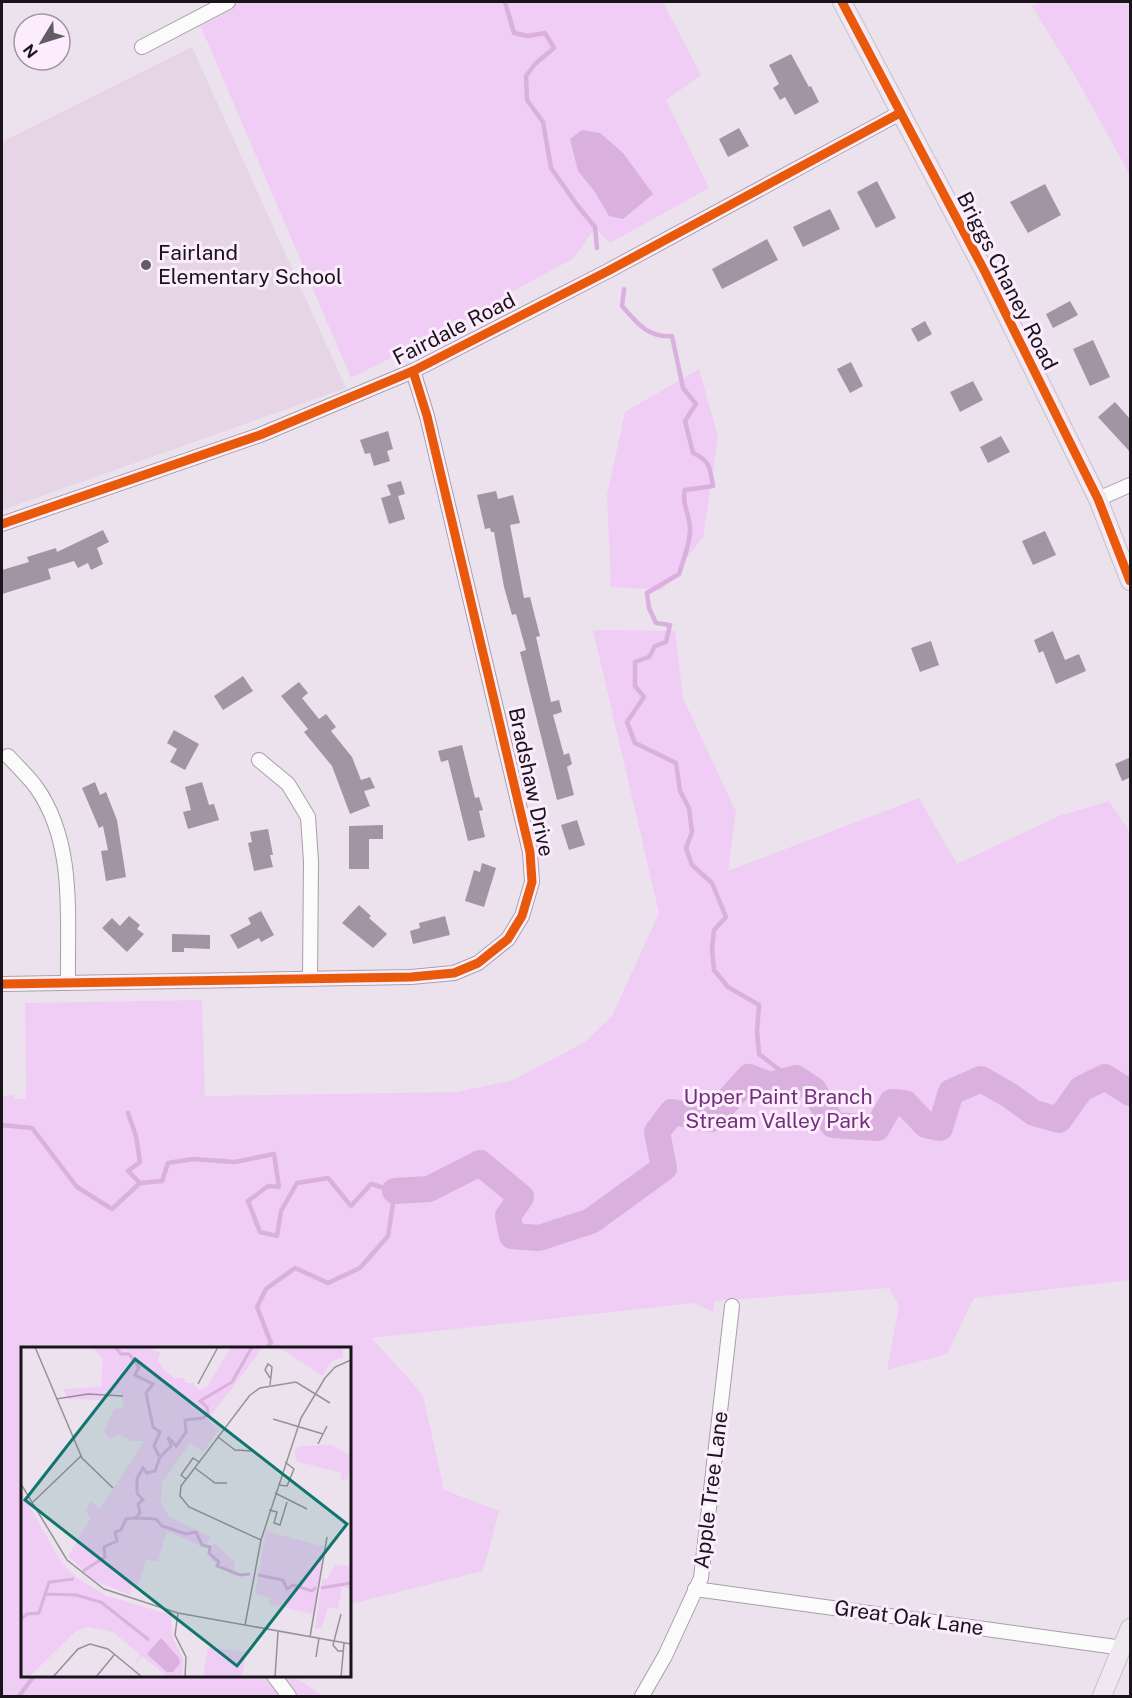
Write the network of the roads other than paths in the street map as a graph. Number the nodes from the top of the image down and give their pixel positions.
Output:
1 (228, 2) edge
2 (842, 2) edge
3 (142, 47) dead end
4 (900, 113) junction
5 (413, 371) junction
6 (1131, 485) edge
7 (1098, 499) junction
8 (2, 524) edge
9 (1131, 581) edge
10 (8, 756) dead end
11 (259, 760) dead end
12 (310, 979) junction
13 (68, 983) junction
14 (2, 984) edge
15 (732, 1306) dead end
16 (695, 1589) junction
17 (1131, 1628) edge
18 (1123, 1648) junction
19 (275, 1677) edge
20 (289, 1696) edge
21 (642, 1696) edge
22 (1102, 1696) edge

1 - 3 street
2 - 4 main road, Briggs Chaney Road
4 - 5 street, Fairdale Road
4 - 7 main road, Briggs Chaney Road
5 - 8 street, Fairdale Road
5 - 12 street, Bradshaw Drive
6 - 7 street
7 - 9 main road, Briggs Chaney Road
10 - 13 street
11 - 12 street
12 - 13 street, Bradshaw Drive
13 - 14 street, Bradshaw Drive
15 - 16 street, Apple Tree Lane
16 - 18 street, Great Oak Lane
16 - 21 street, Apple Tree Lane
17 - 18 main road
18 - 22 main road
19 - 20 street

